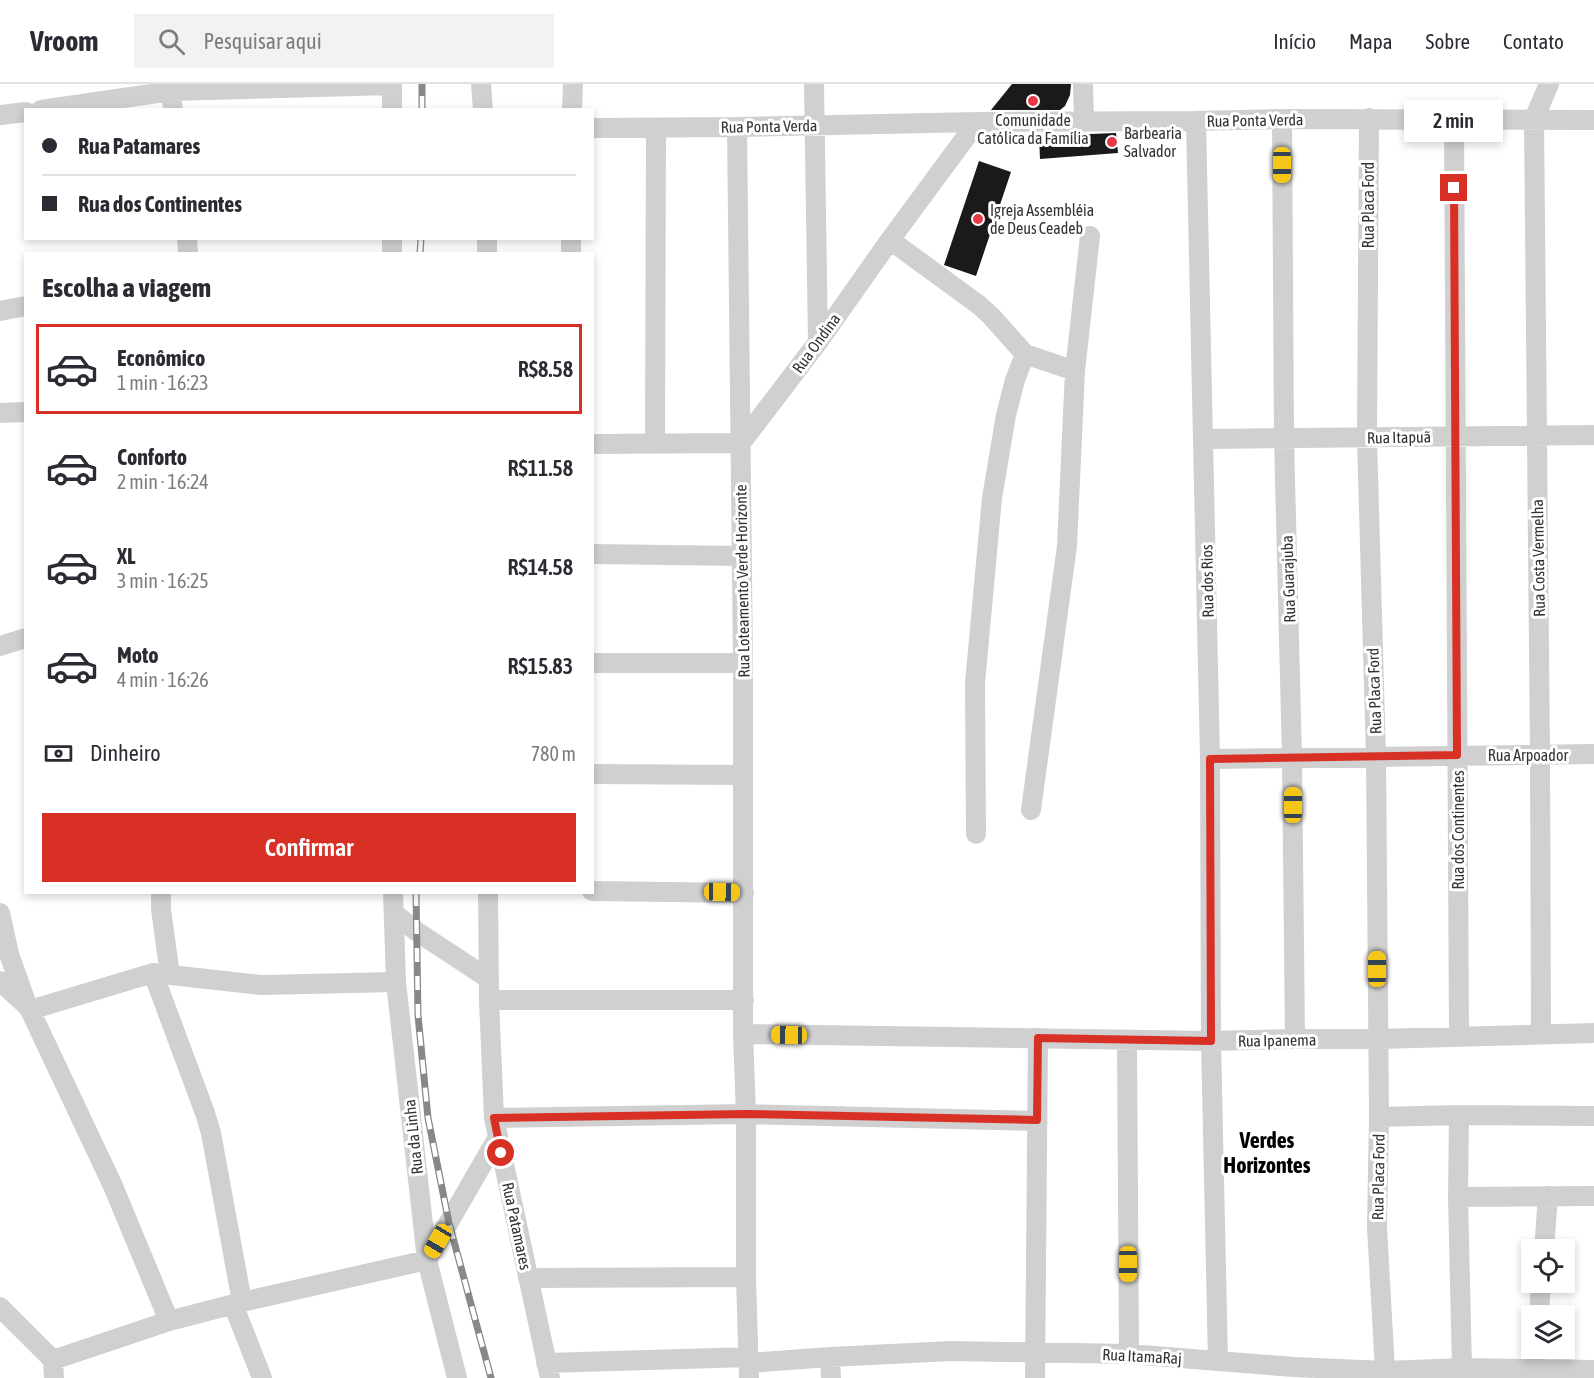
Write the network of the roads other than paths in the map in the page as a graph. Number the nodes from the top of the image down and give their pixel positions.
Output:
1 (392, 84) edge
2 (481, 84) edge
3 (573, 84) edge
4 (814, 84) edge
5 (1083, 84) edge
6 (1549, 84) edge
7 (171, 95) edge
8 (58, 108) edge
9 (392, 108) edge
10 (483, 108) edge
11 (572, 108) edge
12 (24, 112) edge
13 (0, 116) edge
14 (1369, 118) junction
15 (1282, 119) junction
16 (1534, 119) junction
17 (1454, 120) junction
18 (1594, 120) edge
19 (1196, 121) junction
20 (976, 122) junction
21 (1084, 122) junction
22 (815, 125) junction
23 (737, 127) junction
24 (594, 128) edge
25 (656, 128) junction
26 (1090, 236) dead end
27 (890, 240) junction
28 (24, 306) edge
29 (0, 311) edge
30 (818, 342) junction
31 (1025, 354) junction
32 (1075, 371) junction
33 (24, 412) edge
34 (0, 413) edge
35 (1594, 435) edge
36 (1537, 436) junction
37 (1456, 437) junction
38 (1367, 438) junction
39 (1204, 439) junction
40 (1284, 439) junction
41 (741, 442) junction
42 (594, 444) edge
43 (655, 444) junction
44 (594, 555) edge
45 (741, 556) junction
46 (24, 639) edge
47 (0, 646) edge
48 (594, 663) edge
49 (743, 663) junction
50 (1540, 754) junction
51 (1594, 754) edge
52 (1457, 755) junction
53 (1376, 757) junction
54 (1292, 758) junction
55 (1210, 759) junction
56 (594, 774) edge
57 (743, 775) junction
58 (1031, 810) dead end
59 (976, 834) dead end
60 (594, 891) edge
61 (744, 893) junction
62 (161, 894) edge
63 (393, 894) edge
64 (488, 894) edge
65 (0, 913) edge
66 (394, 913) junction
67 (161, 974) junction
68 (489, 979) junction
69 (0, 981) edge
70 (396, 982) junction
71 (489, 1000) junction
72 (744, 1000) junction
73 (28, 1008) junction
74 (1594, 1033) edge
75 (743, 1034) junction
76 (1541, 1035) junction
77 (1459, 1037) junction
78 (1038, 1038) junction
79 (1295, 1039) junction
80 (1378, 1039) junction
81 (1127, 1041) junction
82 (1211, 1041) junction
83 (746, 1114) junction
84 (1459, 1115) junction
85 (1594, 1116) edge
86 (1379, 1117) junction
87 (1037, 1120) junction
88 (496, 1127) junction
89 (1548, 1196) junction
90 (1594, 1196) edge
91 (1458, 1197) junction
92 (1545, 1239) edge
93 (427, 1260) junction
94 (746, 1277) junction
95 (528, 1278) junction
96 (238, 1303) junction
97 (0, 1307) edge
98 (169, 1321) junction
99 (1035, 1352) junction
100 (1129, 1354) junction
101 (830, 1357) junction
102 (1536, 1359) edge
103 (1218, 1361) junction
104 (749, 1366) edge
105 (1462, 1368) junction
106 (54, 1369) edge
107 (548, 1370) edge
108 (1594, 1370) edge
109 (1385, 1371) junction
110 (1535, 1374) edge
111 (262, 1378) edge
112 (457, 1378) edge
113 (831, 1378) edge
114 (1035, 1378) edge

1 - 7 street
1 - 9 street
2 - 10 street
3 - 11 street
4 - 22 street
5 - 21 street
6 - 16 street, Rua Costa Vermelha
7 - 8 street
12 - 13 street
14 - 15 street, Rua Ponta Verda
14 - 17 street, Rua Ponta Verda
14 - 38 street, Rua Placa Ford
15 - 19 street, Rua Ponta Verda
15 - 40 street, Rua Guarajuba
16 - 17 street, Rua Ponta Verda
16 - 18 street, Rua Ponta Verda
16 - 36 street, Rua Costa Vermelha
17 - 37 street, Rua dos Continentes
19 - 21 street, Rua Ponta Verda
19 - 39 street, Rua dos Rios
20 - 21 street, Rua Ponta Verda
20 - 22 street, Rua Ponta Verda
20 - 27 street, Rua Ondina
22 - 23 street, Rua Ponta Verda
22 - 30 street
23 - 25 street, Rua Ponta Verda
23 - 41 street, Rua Loteamento Verde Horizonte
24 - 25 street, Rua Ponta Verda
25 - 43 street
26 - 32 street
27 - 30 street, Rua Ondina
27 - 31 street
28 - 29 street
30 - 41 street, Rua Ondina
31 - 32 street
31 - 59 street
32 - 58 street
33 - 34 street
35 - 36 street, Rua Itapuã
36 - 37 street, Rua Itapuã
36 - 50 street, Rua Costa Vermelha
37 - 38 street, Rua Itapuã
37 - 52 street, Rua dos Continentes
38 - 40 street, Rua Itapuã
38 - 53 street, Rua Placa Ford
39 - 40 street, Rua Itapuã
39 - 55 street, Rua dos Rios
40 - 54 street, Rua Guarajuba
41 - 43 street
41 - 45 street, Rua Loteamento Verde Horizonte
42 - 43 street
44 - 45 street
45 - 49 street, Rua Loteamento Verde Horizonte
46 - 47 street
48 - 49 street
49 - 57 street, Rua Loteamento Verde Horizonte
50 - 51 street, Rua Arpoador
50 - 52 street, Rua Arpoador
50 - 76 street, Rua Costa Vermelha
52 - 53 street, Rua Arpoador
52 - 77 street, Rua dos Continentes
53 - 54 street, Rua Arpoador
53 - 80 street, Rua Placa Ford
54 - 55 street, Rua Arpoador
54 - 79 street, Rua Guarajuba
55 - 82 street, Rua dos Rios
56 - 57 street
57 - 61 street, Rua Loteamento Verde Horizonte
60 - 61 street
61 - 72 street, Rua Loteamento Verde Horizonte
62 - 67 street
63 - 66 street, Rua da Linha
64 - 68 street, Rua Patamares
65 - 73 street
66 - 68 street
66 - 70 street, Rua da Linha
67 - 70 street
67 - 73 street
67 - 96 street
68 - 71 street, Rua Patamares
69 - 73 street
70 - 93 street, Rua da Linha
71 - 72 street
71 - 88 street, Rua Patamares
72 - 75 street, Rua Loteamento Verde Horizonte
73 - 98 street
74 - 76 street, Rua Ipanema
75 - 78 street, Rua Ipanema
75 - 83 street, Rua Loteamento Verde Horizonte
76 - 77 street, Rua Ipanema
77 - 80 street, Rua Ipanema
78 - 81 street, Rua Ipanema
78 - 87 street
79 - 80 street, Rua Ipanema
79 - 82 street, Rua Ipanema
80 - 86 street, Rua Placa Ford
81 - 82 street, Rua Ipanema
81 - 100 street
82 - 103 street, Rua dos Rios
83 - 87 street
83 - 88 street
83 - 94 street, Rua Loteamento Verde Horizonte
84 - 85 street
84 - 86 street
84 - 91 street
86 - 109 street, Rua Placa Ford
87 - 99 street
88 - 93 street
88 - 95 street, Rua Patamares
89 - 90 street
89 - 91 street
89 - 92 street
91 - 105 street
93 - 96 street
93 - 112 street, Rua da Linha
94 - 95 street
94 - 104 street, Rua Loteamento Verde Horizonte
95 - 107 street, Rua Patamares
96 - 98 street
96 - 111 street
97 - 106 street
98 - 106 street
99 - 100 street, Rua ItamaRaj
99 - 101 street, Rua ItamaRaj
99 - 114 street
100 - 103 street, Rua ItamaRaj
101 - 104 street, Rua ItamaRaj
101 - 113 street
102 - 110 street
103 - 109 street, Rua ItamaRaj
104 - 107 street, Rua ItamaRaj
105 - 109 street, Rua ItamaRaj
105 - 110 street, Rua ItamaRaj
108 - 110 street, Rua ItamaRaj

